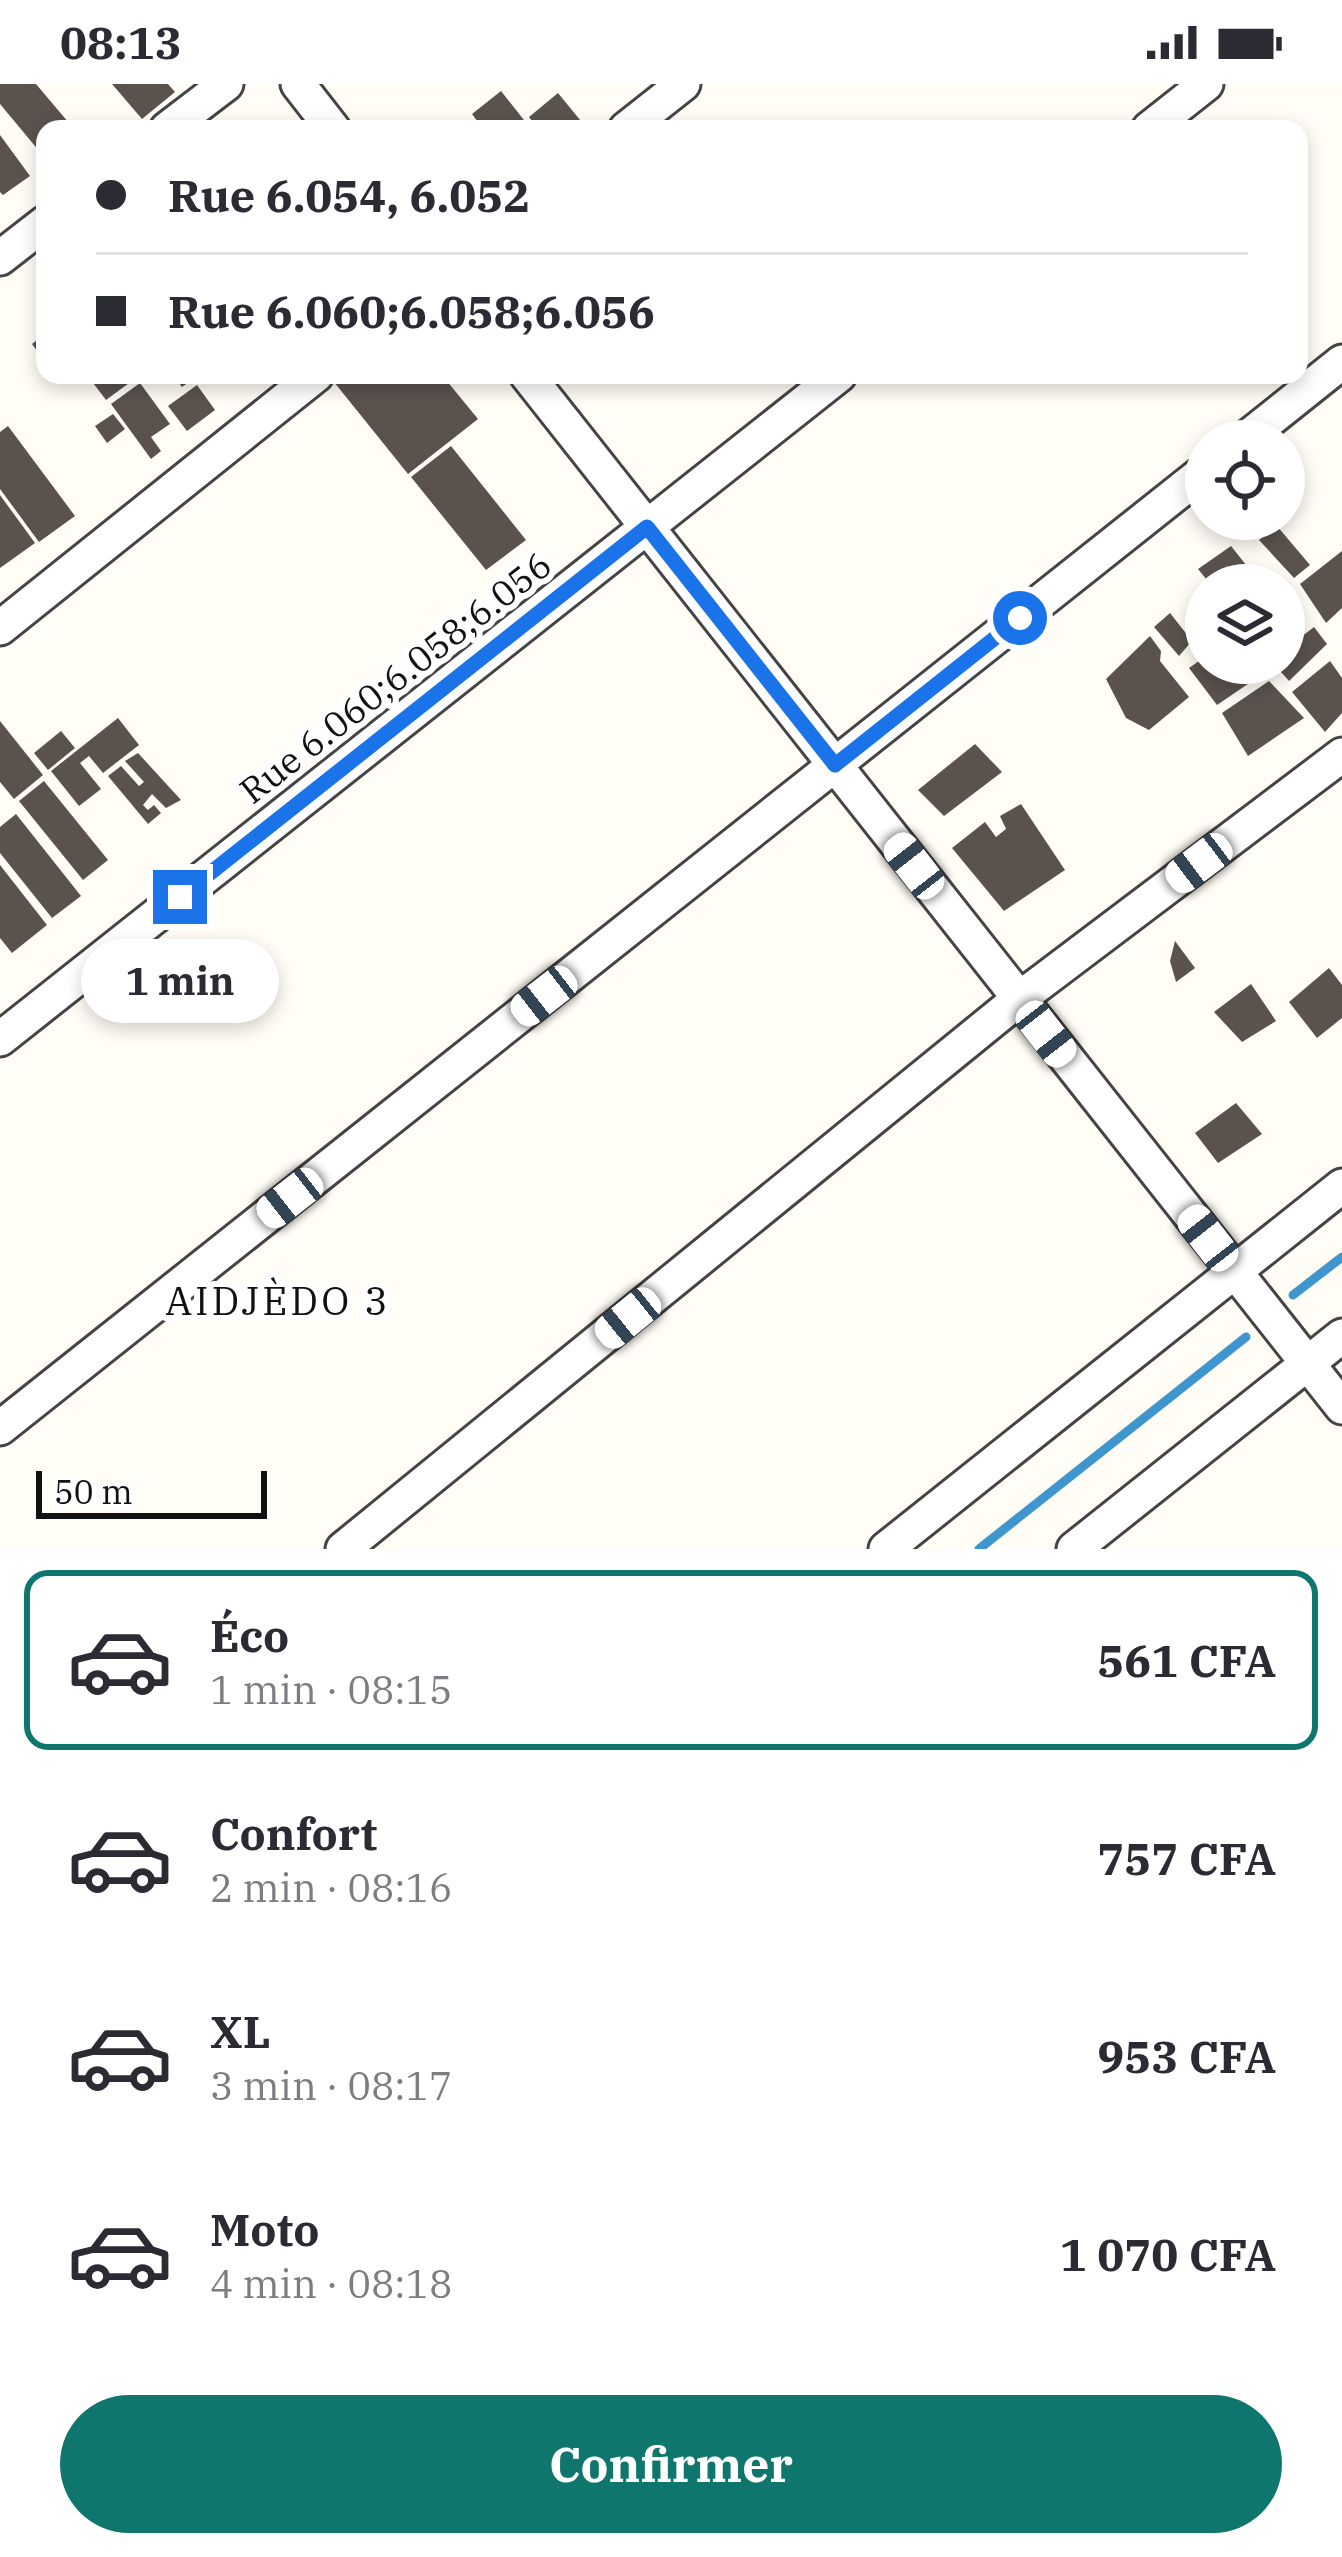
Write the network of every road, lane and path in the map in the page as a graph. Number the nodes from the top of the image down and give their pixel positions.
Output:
1 (226, 84) edge
2 (298, 84) edge
3 (683, 84) edge
4 (1206, 84) edge
5 (179, 120) edge
6 (326, 120) edge
7 (637, 120) edge
8 (1161, 120) edge
9 (36, 230) edge
10 (0, 258) edge
11 (1342, 362) edge
12 (305, 384) edge
13 (534, 384) edge
14 (828, 384) edge
15 (1269, 420) edge
16 (1185, 487) edge
17 (647, 527) junction
18 (0, 628) edge
19 (1342, 755) edge
20 (835, 765) junction
21 (1019, 999) junction
22 (0, 1040) edge
23 (1342, 1186) edge
24 (1242, 1281) junction
25 (1342, 1336) edge
26 (1299, 1352) junction
27 (1342, 1408) edge
28 (0, 1428) edge
29 (343, 1549) edge
30 (886, 1549) edge
31 (1074, 1549) edge

1 - 5 street
2 - 6 street
3 - 7 street
4 - 8 street
9 - 10 street
11 - 15 street
12 - 18 street
13 - 17 street
14 - 17 street, Rue 6.060;6.058;6.056
16 - 20 street
17 - 20 street
17 - 22 street, Rue 6.060;6.058;6.056
19 - 21 street
20 - 21 street
20 - 28 street
21 - 24 street
21 - 29 street
23 - 24 street
24 - 26 street
24 - 30 street
25 - 26 street
26 - 27 street
26 - 31 street

